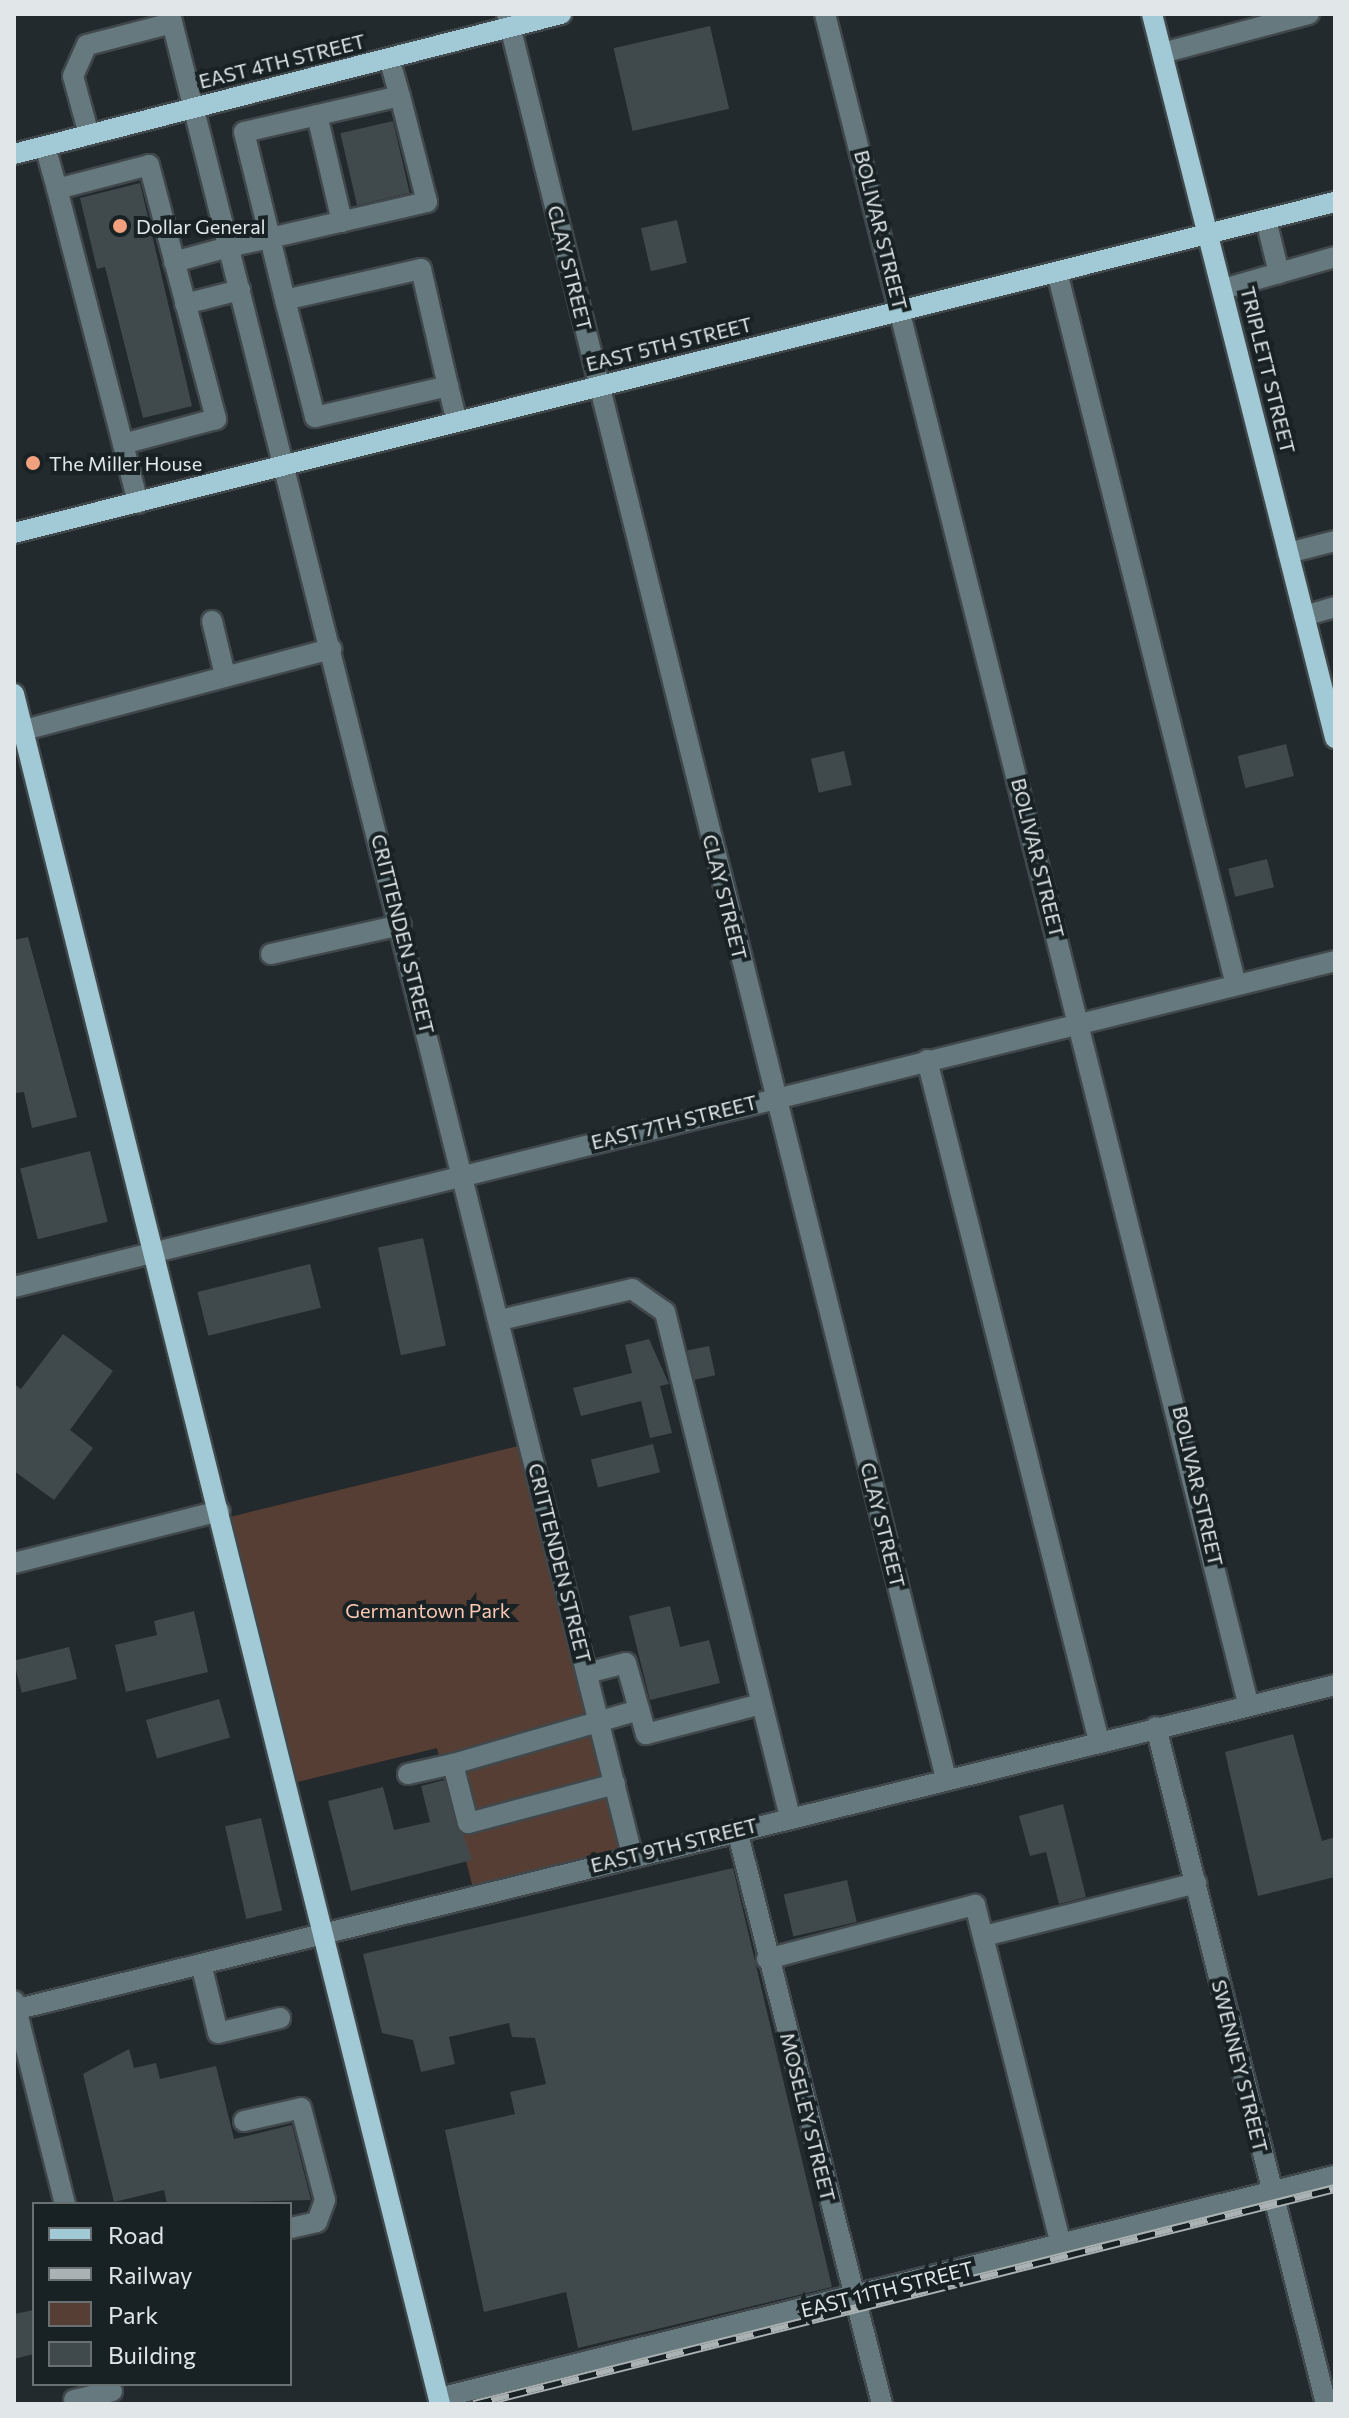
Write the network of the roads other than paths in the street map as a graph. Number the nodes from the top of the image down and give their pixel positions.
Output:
1 (561, 14) edge
2 (825, 14) edge
3 (1152, 14) edge
4 (1309, 14) edge
5 (171, 18) edge
6 (1270, 19) edge
7 (508, 20) edge
8 (1162, 53) junction
9 (389, 58) junction
10 (400, 96) junction
11 (194, 108) junction
12 (317, 115) junction
13 (89, 135) junction
14 (45, 146) junction
15 (14, 154) edge
16 (57, 189) junction
17 (1335, 202) edge
18 (1266, 220) junction
19 (342, 222) junction
20 (1209, 234) junction
21 (270, 238) junction
22 (229, 247) junction
23 (1335, 257) edge
24 (174, 262) junction
25 (1057, 272) junction
26 (1279, 273) junction
27 (1223, 289) junction
28 (240, 290) junction
29 (285, 300) junction
30 (185, 304) junction
31 (901, 311) junction
32 (448, 386) junction
33 (599, 386) junction
34 (457, 422) junction
35 (123, 444) junction
36 (284, 465) junction
37 (138, 503) junction
38 (14, 533) edge
39 (1335, 541) edge
40 (1288, 553) junction
41 (1335, 607) edge
42 (1304, 616) junction
43 (212, 621) dead end
44 (331, 649) junction
45 (225, 675) junction
46 (14, 694) edge
47 (24, 730) junction
48 (1335, 738) edge
49 (401, 925) junction
50 (271, 954) dead end
51 (1335, 961) edge
52 (1236, 985) junction
53 (1079, 1022) junction
54 (927, 1060) junction
55 (777, 1097) junction
56 (463, 1174) junction
57 (155, 1252) junction
58 (14, 1287) edge
59 (500, 1320) junction
60 (220, 1511) junction
61 (14, 1563) edge
62 (587, 1673) junction
63 (1335, 1685) edge
64 (1248, 1703) junction
65 (761, 1704) junction
66 (639, 1710) junction
67 (600, 1726) junction
68 (1156, 1727) junction
69 (1099, 1741) junction
70 (453, 1764) junction
71 (408, 1774) dead end
72 (946, 1779) junction
73 (615, 1784) junction
74 (790, 1817) junction
75 (737, 1830) junction
76 (632, 1855) junction
77 (1196, 1883) junction
78 (319, 1934) junction
79 (984, 1936) junction
80 (767, 1959) junction
81 (201, 1964) junction
82 (15, 2007) edge
83 (280, 2018) dead end
84 (244, 2121) dead end
85 (1335, 2176) edge
86 (1271, 2192) junction
87 (64, 2202) edge
88 (292, 2228) edge
89 (1061, 2245) junction
90 (854, 2297) junction
91 (112, 2393) edge
92 (74, 2400) dead end
93 (440, 2401) edge
94 (882, 2404) edge
95 (1326, 2404) edge

1 - 7 main road, EAST 4TH STREET
2 - 31 street, BOLIVAR STREET
3 - 8 main road, TRIPLETT STREET
4 - 6 street
5 - 11 street, CRITTENDEN STREET
5 - 13 street
6 - 8 street
7 - 9 main road, EAST 4TH STREET
7 - 33 street, CLAY STREET
8 - 20 main road, TRIPLETT STREET
9 - 10 street
9 - 11 main road, EAST 4TH STREET
10 - 12 street
10 - 19 street
11 - 13 main road, EAST 4TH STREET
11 - 22 street, CRITTENDEN STREET
12 - 19 street
12 - 21 street
13 - 14 main road, EAST 4TH STREET
14 - 15 main road, EAST 4TH STREET
14 - 16 street
16 - 24 street
16 - 35 street
17 - 18 main road, EAST 5TH STREET
18 - 20 main road, EAST 5TH STREET
18 - 26 street
19 - 21 street
20 - 25 main road, EAST 5TH STREET
20 - 27 main road, TRIPLETT STREET
21 - 22 street
21 - 29 street
22 - 24 street
22 - 28 street, CRITTENDEN STREET
23 - 26 street
24 - 30 street
25 - 31 main road, EAST 5TH STREET
25 - 52 street
26 - 27 street
27 - 40 main road, TRIPLETT STREET
28 - 30 street
28 - 36 street, CRITTENDEN STREET
29 - 32 street
29 - 32 street
30 - 35 street
31 - 33 main road, EAST 5TH STREET
31 - 53 street, BOLIVAR STREET
32 - 34 street
33 - 34 main road, EAST 5TH STREET
33 - 55 street, CLAY STREET
34 - 36 main road, EAST 5TH STREET
35 - 37 street
36 - 37 main road, EAST 5TH STREET
36 - 44 street, CRITTENDEN STREET
37 - 38 main road, EAST 5TH STREET
39 - 40 street
40 - 42 main road, TRIPLETT STREET
41 - 42 street
42 - 48 main road, TRIPLETT STREET
43 - 45 street
44 - 45 street
44 - 49 street, CRITTENDEN STREET
45 - 47 street
46 - 47 main road
47 - 57 main road
49 - 50 street
49 - 56 street, CRITTENDEN STREET
51 - 52 street, EAST 7TH STREET
52 - 53 street, EAST 7TH STREET
53 - 54 street, EAST 7TH STREET
53 - 64 street, BOLIVAR STREET
54 - 55 street, EAST 7TH STREET
54 - 69 street
55 - 56 street, EAST 7TH STREET
55 - 72 street, CLAY STREET
56 - 57 street, EAST 7TH STREET
56 - 59 street, CRITTENDEN STREET
57 - 58 street, EAST 7TH STREET
57 - 60 main road
59 - 62 street, CRITTENDEN STREET
59 - 65 street
60 - 61 street
60 - 78 main road
62 - 66 street
62 - 67 street, CRITTENDEN STREET
63 - 64 street, EAST 9TH STREET
64 - 68 street, EAST 9TH STREET
65 - 66 street
65 - 74 street
66 - 67 street
67 - 70 street
67 - 73 street, CRITTENDEN STREET
68 - 69 street, EAST 9TH STREET
68 - 77 street, SWENNEY STREET
69 - 72 street, EAST 9TH STREET
70 - 71 street
70 - 73 street
72 - 74 street, EAST 9TH STREET
73 - 76 street, CRITTENDEN STREET
74 - 75 street, EAST 9TH STREET
75 - 76 street, EAST 9TH STREET
75 - 80 street, MOSELEY STREET
76 - 78 street, EAST 9TH STREET
77 - 79 street
77 - 86 street, SWENNEY STREET
78 - 81 street, EAST 9TH STREET
78 - 93 main road
79 - 80 street
79 - 89 street
80 - 90 street, MOSELEY STREET
81 - 82 street, EAST 9TH STREET
81 - 83 street
82 - 87 street
84 - 88 street
85 - 86 street, EAST 11TH STREET
86 - 89 street, EAST 11TH STREET
86 - 95 street, SWENNEY STREET
89 - 90 street, EAST 11TH STREET
90 - 93 street, EAST 11TH STREET
90 - 94 street, MOSELEY STREET
91 - 92 street

